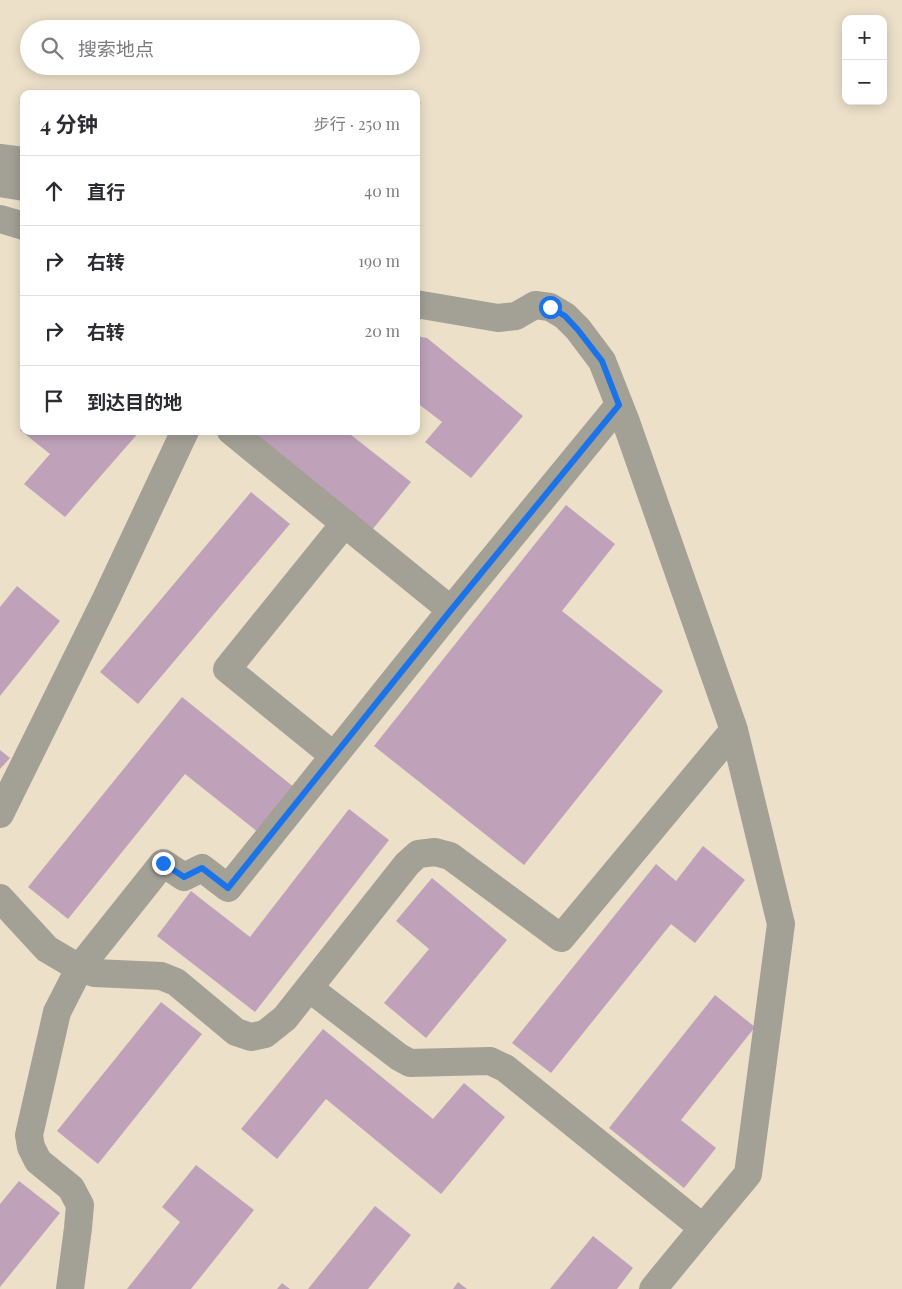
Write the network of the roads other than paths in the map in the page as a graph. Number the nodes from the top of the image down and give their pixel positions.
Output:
1 (0, 158) edge
2 (20, 160) edge
3 (0, 183) edge
4 (20, 186) edge
5 (0, 219) edge
6 (20, 225) edge
7 (420, 305) edge
8 (619, 405) junction
9 (183, 435) edge
10 (236, 435) edge
11 (345, 523) junction
12 (451, 610) junction
13 (734, 730) junction
14 (334, 756) junction
15 (0, 814) edge
16 (0, 898) edge
17 (80, 967) junction
18 (308, 988) junction
19 (703, 1228) junction
20 (70, 1289) edge
21 (653, 1289) edge

1 - 2 street
3 - 4 street
5 - 6 street
7 - 8 street
8 - 12 street
8 - 13 street
9 - 15 street
10 - 11 street
11 - 12 street
11 - 14 street
12 - 14 street
13 - 18 street
13 - 19 street
14 - 17 street
16 - 17 street
17 - 18 street
17 - 20 street
18 - 19 street
19 - 21 street

